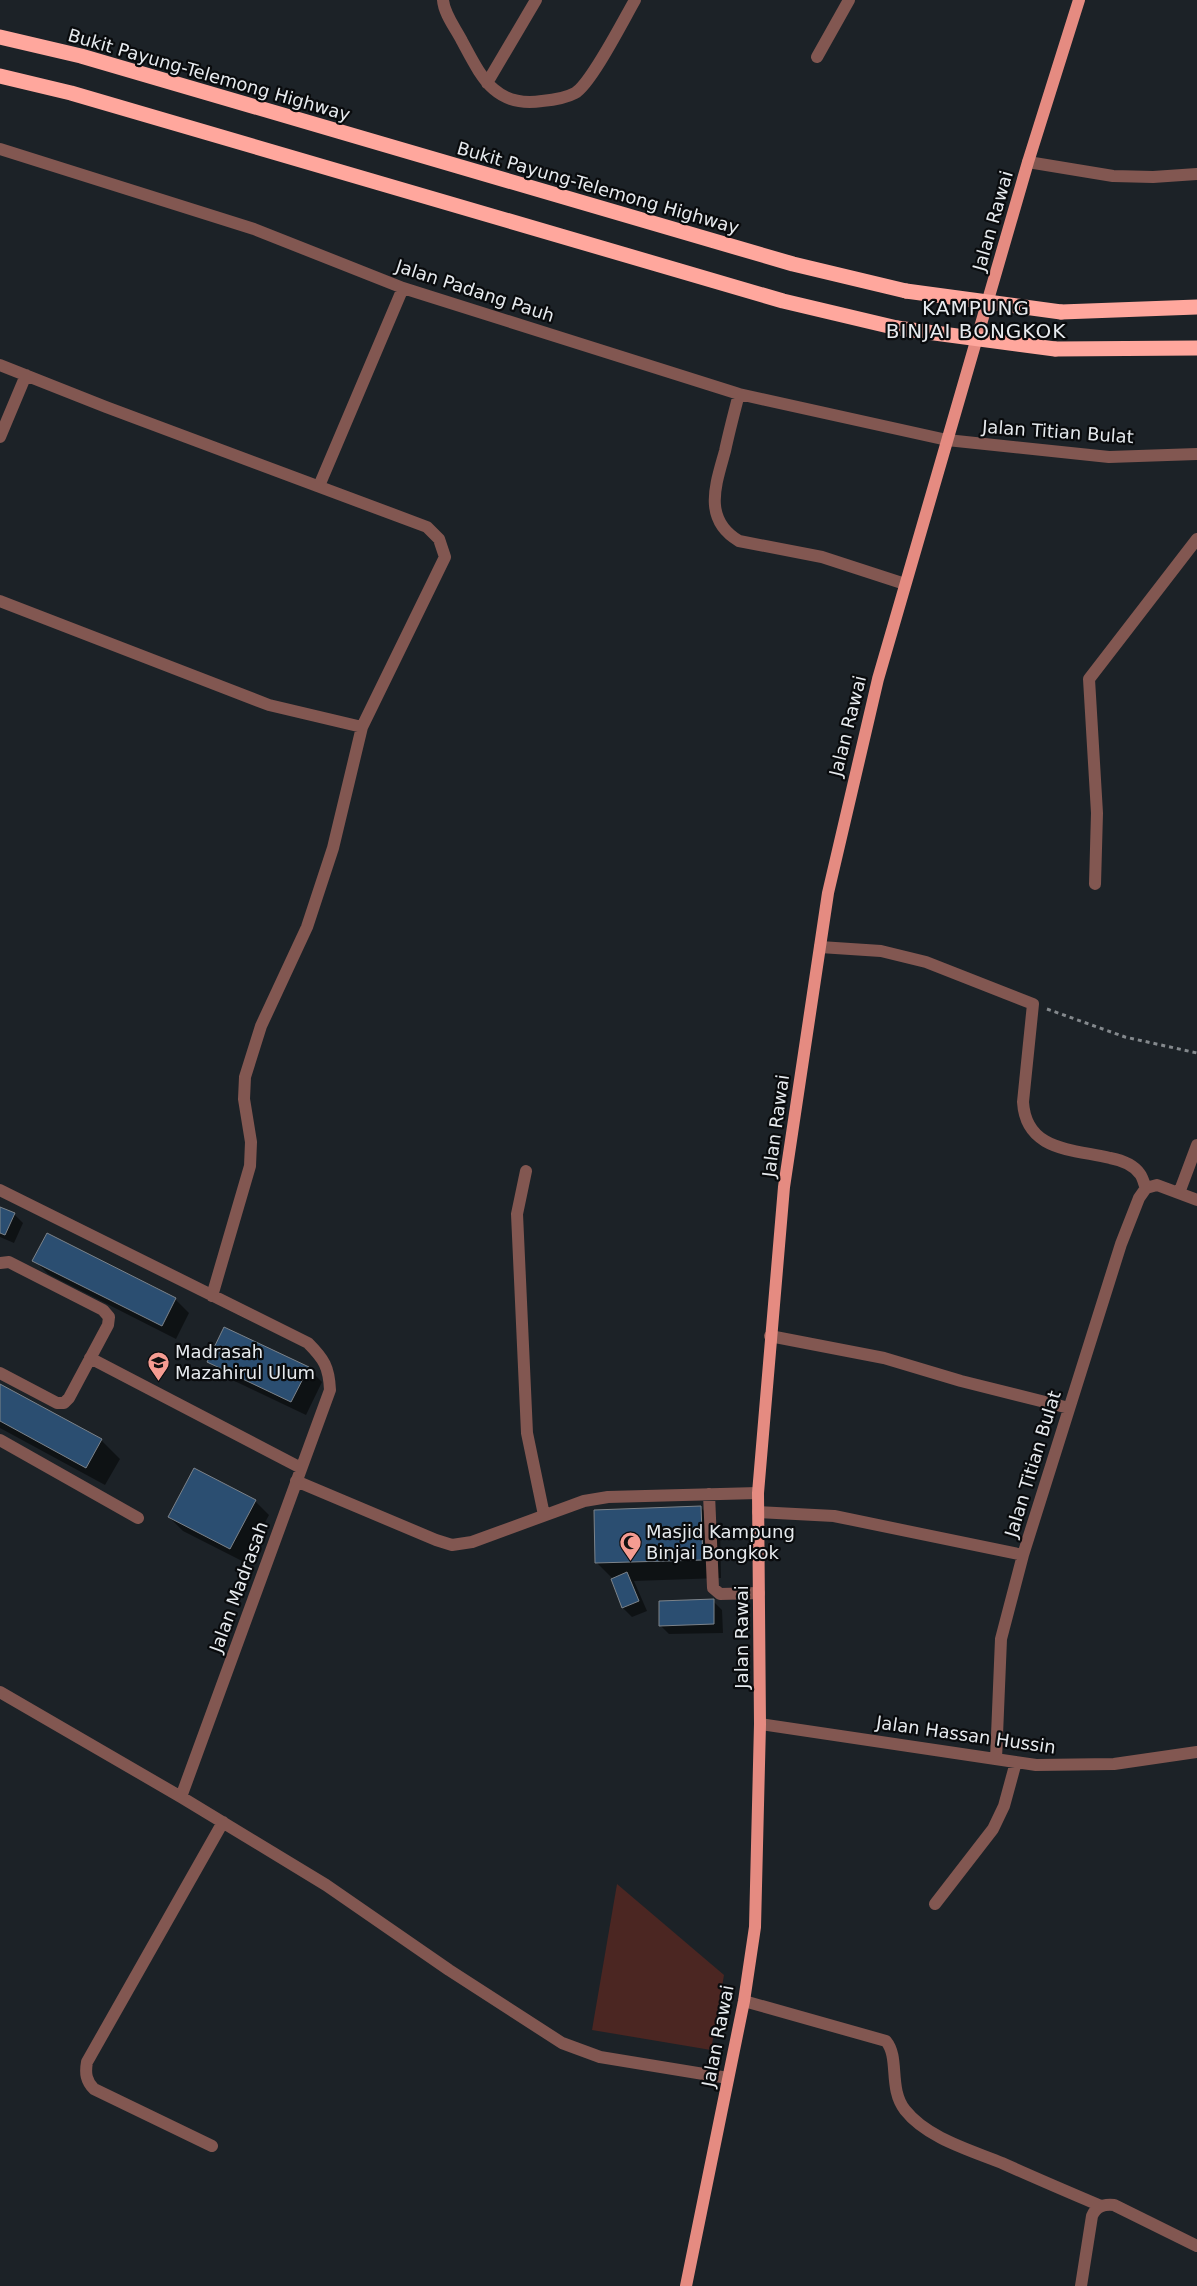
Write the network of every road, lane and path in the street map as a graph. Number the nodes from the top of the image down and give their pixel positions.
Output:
1 (443, 0) edge
2 (536, 0) edge
3 (635, 0) edge
4 (849, 0) edge
5 (1079, 0) edge
6 (0, 37) edge
7 (817, 57) dead end
8 (0, 76) edge
9 (488, 83) junction
10 (0, 149) edge
11 (1028, 162) junction
12 (1197, 174) edge
13 (403, 288) junction
14 (1197, 306) edge
15 (1197, 348) edge
16 (0, 365) edge
17 (26, 375) junction
18 (739, 394) junction
19 (0, 437) edge
20 (947, 440) junction
21 (1197, 454) edge
22 (319, 486) junction
23 (1197, 539) edge
24 (905, 584) junction
25 (0, 601) edge
26 (362, 727) junction
27 (1095, 884) dead end
28 (820, 947) junction
29 (1033, 1004) junction
30 (1197, 1053) edge
31 (1197, 1145) edge
32 (526, 1170) dead end
33 (1146, 1188) junction
34 (0, 1190) edge
35 (1179, 1193) junction
36 (1197, 1200) edge
37 (0, 1263) edge
38 (212, 1296) junction
39 (770, 1336) junction
40 (90, 1358) junction
41 (0, 1373) edge
42 (1069, 1408) junction
43 (0, 1440) edge
44 (301, 1468) junction
45 (296, 1481) junction
46 (758, 1493) junction
47 (709, 1494) junction
48 (758, 1512) junction
49 (544, 1515) junction
50 (138, 1518) dead end
51 (1023, 1555) junction
52 (759, 1593) junction
53 (0, 1692) edge
54 (760, 1724) junction
55 (1197, 1752) edge
56 (996, 1759) junction
57 (1016, 1762) junction
58 (181, 1797) junction
59 (223, 1822) junction
60 (935, 1904) dead end
61 (744, 2001) junction
62 (728, 2078) junction
63 (212, 2146) dead end
64 (1107, 2206) junction
65 (1197, 2246) edge
66 (686, 2286) edge
67 (1081, 2286) edge

1 - 9 street
2 - 9 street
3 - 9 street
4 - 7 street
5 - 11 main road, Jalan Rawai
6 - 14 highway, Bukit Payung-Telemong Highway, bridge
8 - 15 highway, bridge
10 - 13 street, Jalan Padang Pauh
11 - 12 street
11 - 20 main road, Jalan Rawai
13 - 18 street, Jalan Padang Pauh
13 - 22 street
16 - 17 street
17 - 19 street
17 - 22 street
18 - 20 street, Jalan Padang Pauh
18 - 24 street
20 - 21 street, Jalan Titian Bulat
20 - 24 main road, Jalan Rawai
22 - 26 street
23 - 27 street
24 - 28 main road, Jalan Rawai
25 - 26 street
26 - 38 street
28 - 29 street
28 - 39 main road, Jalan Rawai
29 - 30 path
29 - 33 street
31 - 35 street
32 - 49 street
33 - 35 street
33 - 42 street, Jalan Titian Bulat
34 - 38 street
35 - 36 street
37 - 40 street
38 - 44 street, Jalan Madrasah
39 - 42 street
39 - 46 main road, Jalan Rawai
40 - 41 street
40 - 44 street
42 - 51 street, Jalan Titian Bulat
43 - 50 street
44 - 45 street, Jalan Madrasah
45 - 49 street
45 - 58 street, Jalan Madrasah
46 - 47 street
46 - 48 main road, Jalan Rawai
47 - 49 street
47 - 52 street
48 - 51 street
48 - 52 main road, Jalan Rawai
51 - 56 street, Jalan Titian Bulat
52 - 54 main road, Jalan Rawai
53 - 58 street
54 - 56 street, Jalan Hassan Hussin
54 - 61 main road, Jalan Rawai
55 - 57 street, Jalan Hassan Hussin
56 - 57 street, Jalan Hassan Hussin
57 - 60 street
58 - 59 street
59 - 62 street
59 - 63 street
61 - 62 main road, Jalan Rawai
61 - 64 street
62 - 66 main road, Jalan Rawai
64 - 65 street
64 - 67 street

